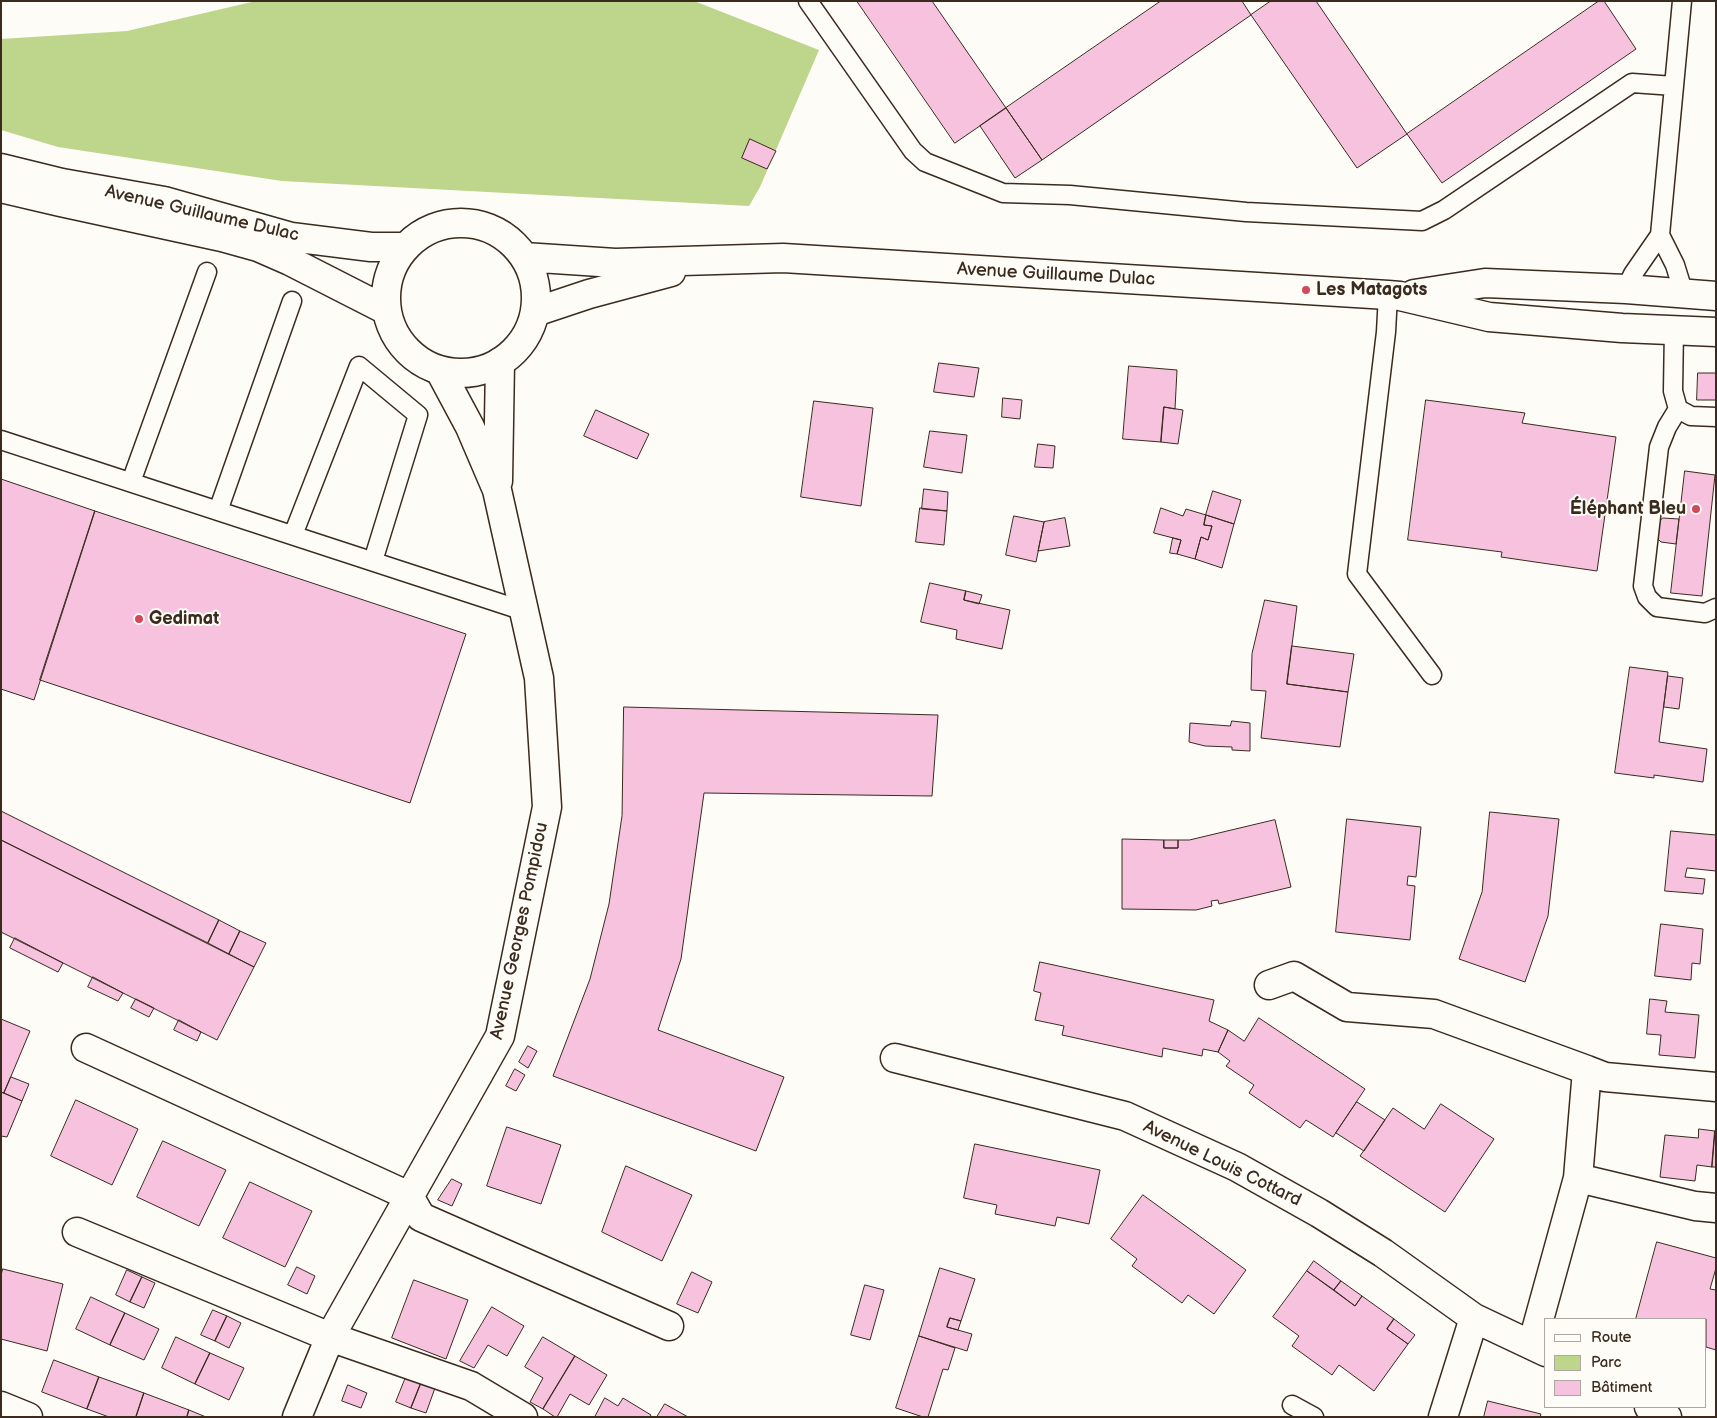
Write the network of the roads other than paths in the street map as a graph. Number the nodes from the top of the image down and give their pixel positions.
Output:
1 (808, 1) edge
2 (1682, 1) edge
3 (1674, 86) junction
4 (1, 168) edge
5 (1, 188) edge
6 (1660, 234) junction
7 (405, 247) junction
8 (524, 257) junction
9 (713, 260) junction
10 (207, 272) dead end
11 (1626, 289) junction
12 (1684, 294) junction
13 (1394, 295) junction
14 (1716, 296) edge
15 (292, 302) dead end
16 (386, 310) junction
17 (535, 312) junction
18 (1622, 328) junction
19 (1678, 330) junction
20 (1716, 332) edge
21 (500, 362) junction
22 (440, 371) junction
23 (1678, 409) junction
24 (1716, 417) edge
25 (1, 440) edge
26 (131, 482) junction
27 (497, 490) junction
28 (218, 511) junction
29 (293, 535) junction
30 (372, 561) junction
31 (1716, 608) edge
32 (524, 611) junction
33 (1432, 675) dead end
34 (1269, 985) dead end
35 (86, 1048) dead end
36 (895, 1058) dead end
37 (1587, 1070) junction
38 (1716, 1087) edge
39 (1578, 1178) junction
40 (409, 1196) junction
41 (1716, 1208) edge
42 (77, 1232) dead end
43 (1474, 1318) junction
44 (1546, 1318) edge
45 (669, 1326) dead end
46 (1544, 1326) edge
47 (330, 1337) junction
48 (1539, 1348) edge
49 (1292, 1405) dead end
50 (1, 1406) edge
51 (1651, 1408) edge
52 (28, 1417) edge
53 (297, 1417) edge
54 (523, 1417) edge
55 (1314, 1417) edge
56 (1443, 1417) edge
57 (1667, 1417) edge

1 - 3 lane
2 - 3 lane
3 - 6 lane
4 - 7 street, Avenue Guillaume Dulac
5 - 16 street, Avenue Guillaume Dulac
6 - 11 lane
6 - 12 lane
7 - 8 street
7 - 16 street
8 - 9 street, Avenue Guillaume Dulac
8 - 17 street
9 - 13 street, Avenue Guillaume Dulac
9 - 17 street, Avenue Guillaume Dulac
10 - 26 lane
11 - 12 street, Avenue Guillaume Dulac
11 - 13 street, Avenue Guillaume Dulac
11 - 18 street
12 - 14 street, Avenue Guillaume Dulac
12 - 19 street
13 - 18 street, Avenue Guillaume Dulac
13 - 33 lane
15 - 28 lane
16 - 22 street
17 - 21 street
18 - 19 street, Avenue Guillaume Dulac
19 - 20 street, Avenue Guillaume Dulac
19 - 23 lane
21 - 22 street
21 - 27 street
22 - 27 street
23 - 24 lane
23 - 31 lane
25 - 26 lane
26 - 28 lane
27 - 32 street, Avenue Georges Pompidou
28 - 29 lane
29 - 30 lane
29 - 30 lane
30 - 32 lane
32 - 40 street, Avenue Georges Pompidou
34 - 37 street
35 - 40 street
36 - 43 street, Avenue Louis Cottard
37 - 38 street
37 - 39 street
39 - 41 street
39 - 44 street
40 - 45 street
40 - 47 street, Avenue Georges Pompidou
42 - 47 street
43 - 48 street, Avenue Louis Cottard
43 - 56 street
46 - 48 street
47 - 53 street, Avenue Georges Pompidou
47 - 54 street
49 - 55 lane
50 - 52 street
51 - 57 street

